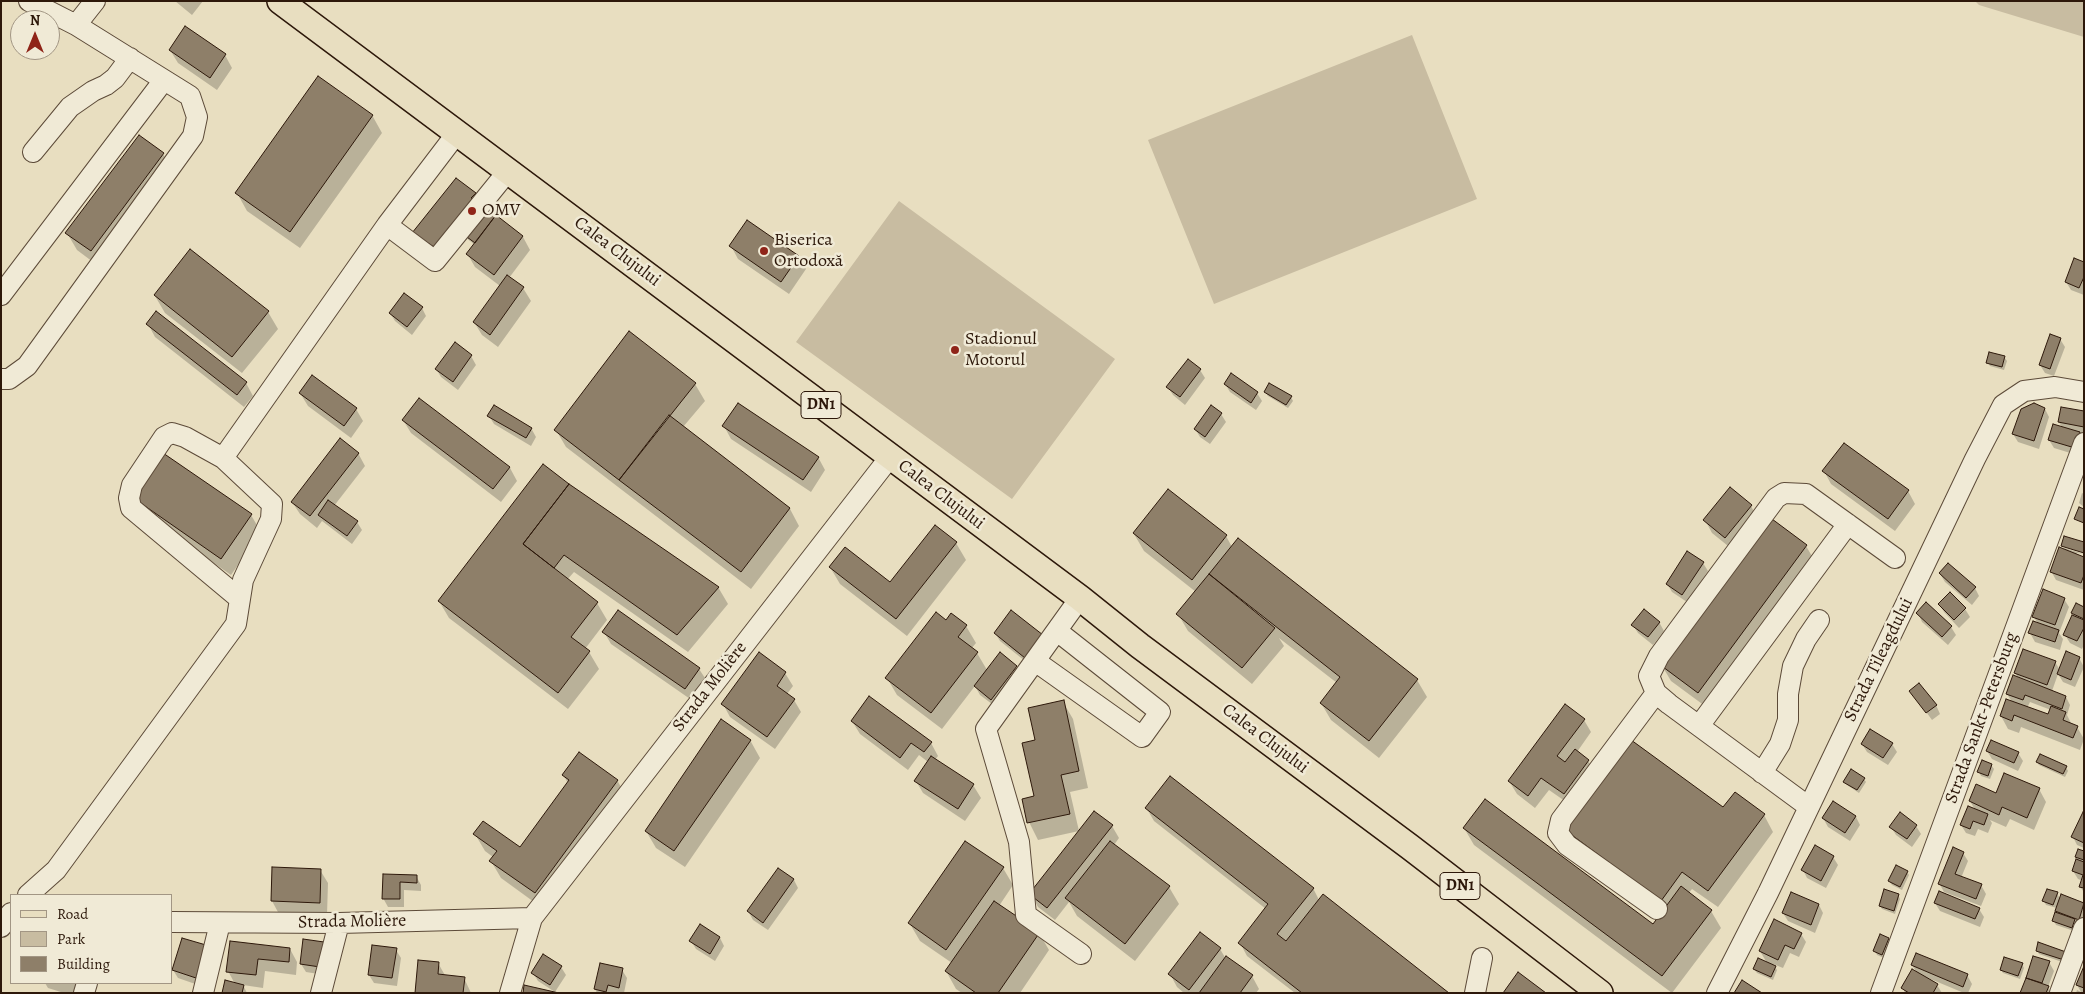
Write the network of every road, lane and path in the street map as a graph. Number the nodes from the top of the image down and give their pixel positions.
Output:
1 (29, 1) edge
2 (95, 1) edge
3 (280, 1) edge
4 (76, 25) junction
5 (130, 58) junction
6 (164, 80) junction
7 (457, 133) junction
8 (33, 152) dead end
9 (508, 171) junction
10 (387, 225) junction
11 (1, 295) edge
12 (1, 379) edge
13 (2084, 392) edge
14 (2084, 442) edge
15 (890, 457) junction
16 (223, 458) junction
17 (1848, 524) junction
18 (1895, 558) dead end
19 (1080, 598) junction
20 (240, 599) junction
21 (1819, 620) dead end
22 (1056, 631) junction
23 (1035, 661) junction
24 (1656, 693) junction
25 (1698, 726) junction
26 (1762, 773) junction
27 (1809, 807) junction
28 (29, 894) edge
29 (1657, 909) dead end
30 (10, 914) edge
31 (532, 918) junction
32 (172, 922) edge
33 (220, 924) junction
34 (339, 924) junction
35 (1, 927) edge
36 (2084, 928) edge
37 (1081, 954) dead end
38 (1482, 958) dead end
39 (203, 993) edge
40 (320, 993) edge
41 (510, 993) edge
42 (1475, 993) edge
43 (1600, 993) edge
44 (1717, 993) edge
45 (1881, 993) edge
46 (2060, 993) edge

1 - 4 street
2 - 4 street
3 - 7 main road, Calea Clujului / DN1
4 - 5 street
5 - 6 street
5 - 8 street
6 - 11 street
6 - 12 street
7 - 9 main road, Calea Clujului / DN1
7 - 10 street
9 - 10 street
9 - 15 main road, Calea Clujului / DN1
10 - 16 street
13 - 27 street, Strada Tileagdului
14 - 45 street, Strada Sankt-Petersburg
15 - 19 main road, Calea Clujului / DN1
15 - 31 street, Strada Molière
16 - 20 street
16 - 20 street
17 - 18 street
17 - 24 street
17 - 25 street
19 - 22 street
19 - 43 main road, Calea Clujului / DN1
20 - 28 street
21 - 26 street
22 - 23 street
22 - 23 street
23 - 37 street
24 - 25 street
24 - 29 street
25 - 26 street
26 - 27 street
27 - 44 street, Strada Tileagdului
30 - 35 street
31 - 34 street, Strada Molière
31 - 41 street, Strada Molière
32 - 33 street, Strada Molière
33 - 34 street, Strada Molière
33 - 39 street
34 - 40 street
36 - 46 street
38 - 42 street

